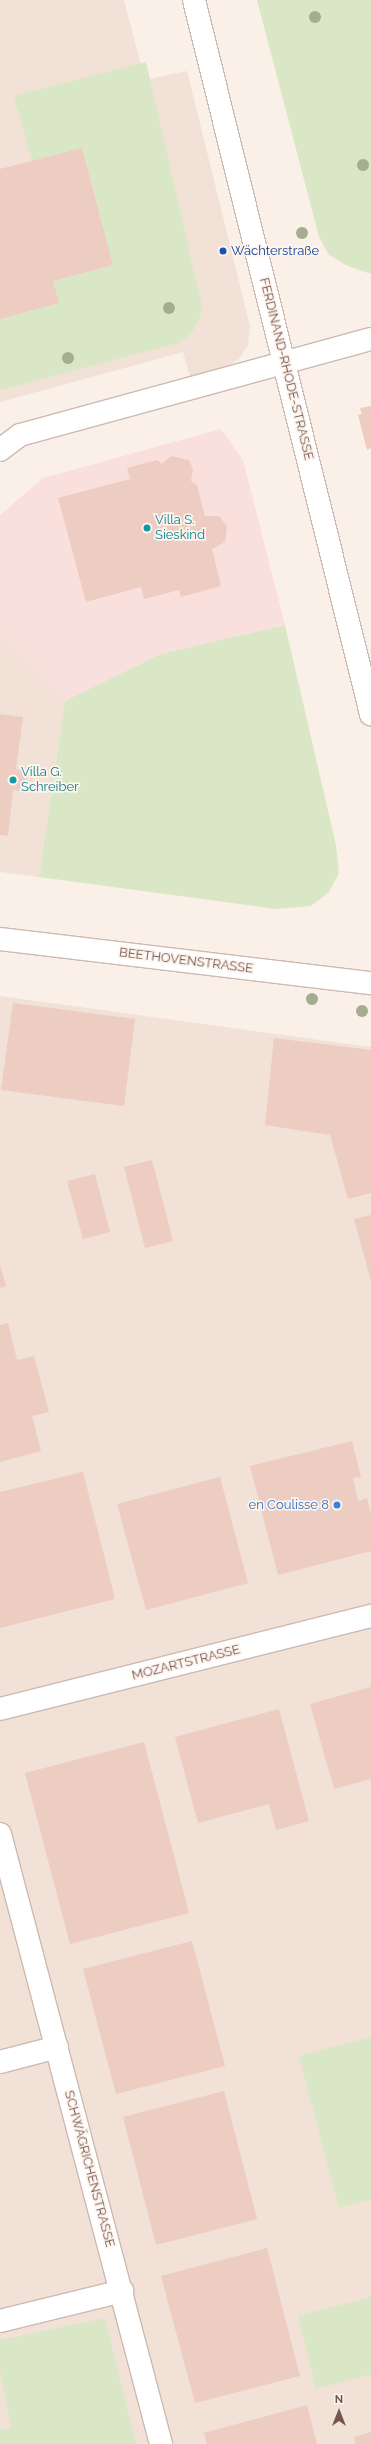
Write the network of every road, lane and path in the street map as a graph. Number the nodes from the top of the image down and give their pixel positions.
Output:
1 (194, 0) edge
2 (371, 339) edge
3 (285, 363) junction
4 (0, 450) edge
5 (371, 714) edge
6 (0, 939) edge
7 (371, 983) edge
8 (371, 1616) edge
9 (0, 1709) edge
10 (0, 1834) edge
11 (57, 2047) junction
12 (0, 2062) edge
13 (122, 2291) junction
14 (0, 2321) edge
15 (161, 2444) edge

1 - 3 street, FERDINAND-RHODE-STRASSE
2 - 3 street
3 - 4 street
3 - 5 street, FERDINAND-RHODE-STRASSE
6 - 7 street, BEETHOVENSTRASSE
8 - 9 street, MOZARTSTRASSE
10 - 11 street, SCHWÄGRICHENSTRASSE
11 - 12 street
11 - 13 street, SCHWÄGRICHENSTRASSE
13 - 14 street
13 - 15 street, SCHWÄGRICHENSTRASSE

